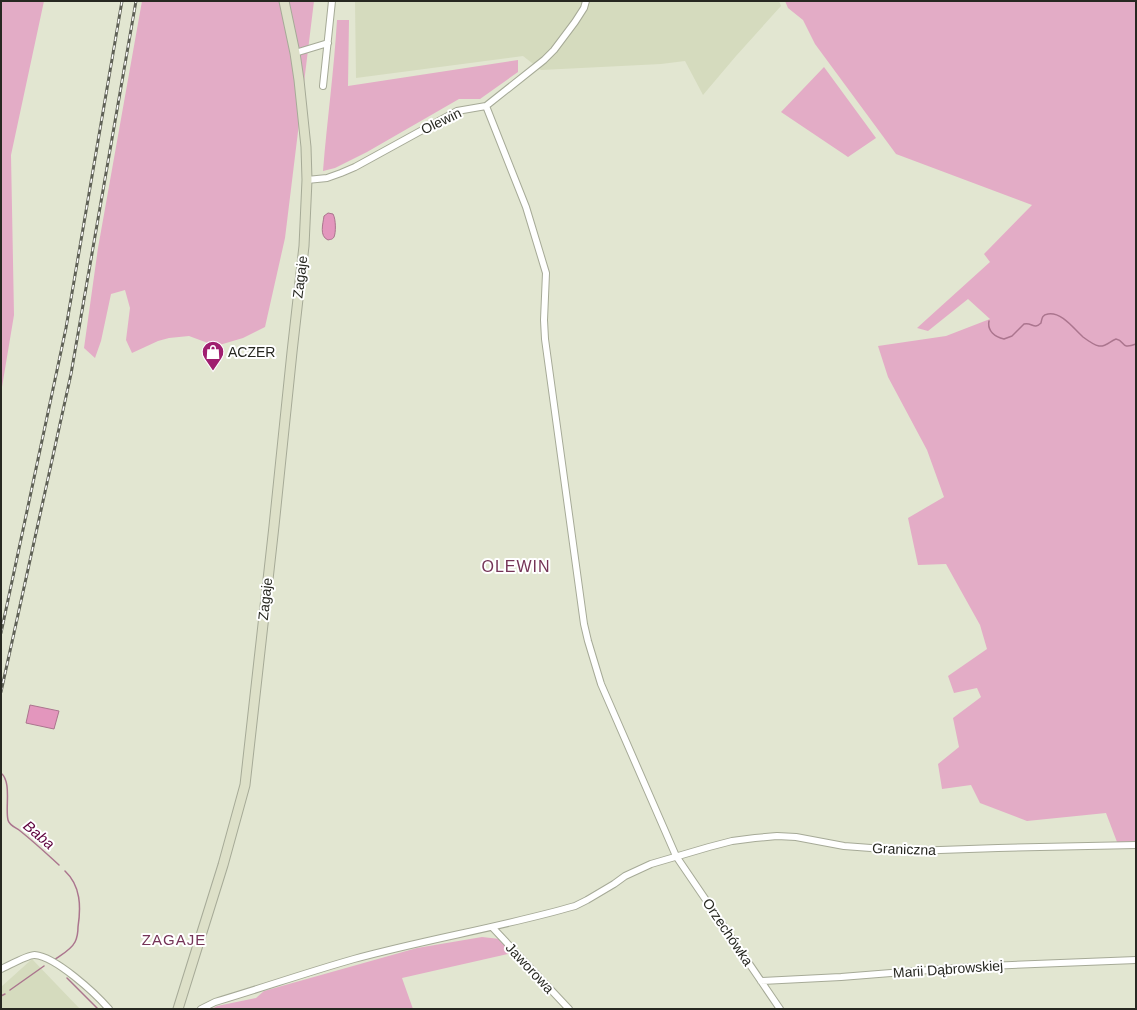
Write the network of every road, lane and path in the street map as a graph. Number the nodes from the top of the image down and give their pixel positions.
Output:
1 (284, 1) edge
2 (332, 1) edge
3 (586, 1) edge
4 (328, 43) junction
5 (295, 53) junction
6 (324, 86) dead end
7 (486, 106) junction
8 (307, 180) junction
9 (1136, 846) edge
10 (676, 856) junction
11 (492, 927) junction
12 (1136, 960) edge
13 (1, 969) edge
14 (761, 981) junction
15 (109, 1009) edge
16 (178, 1009) edge
17 (201, 1009) edge
18 (569, 1009) edge
19 (780, 1009) edge

1 - 5 main road, Zagaje
2 - 4 street
3 - 7 street
4 - 5 street
4 - 6 street
5 - 8 main road, Zagaje
7 - 8 street, Olewin
7 - 10 street, Orzechówka
8 - 16 main road, Zagaje
9 - 10 street, Graniczna
10 - 11 street, Graniczna
10 - 14 street, Orzechówka
11 - 17 street, Graniczna
11 - 18 street, Jaworowa
12 - 14 street, Marii Dąbrowskiej
13 - 15 street
14 - 19 street, Orzechówka

